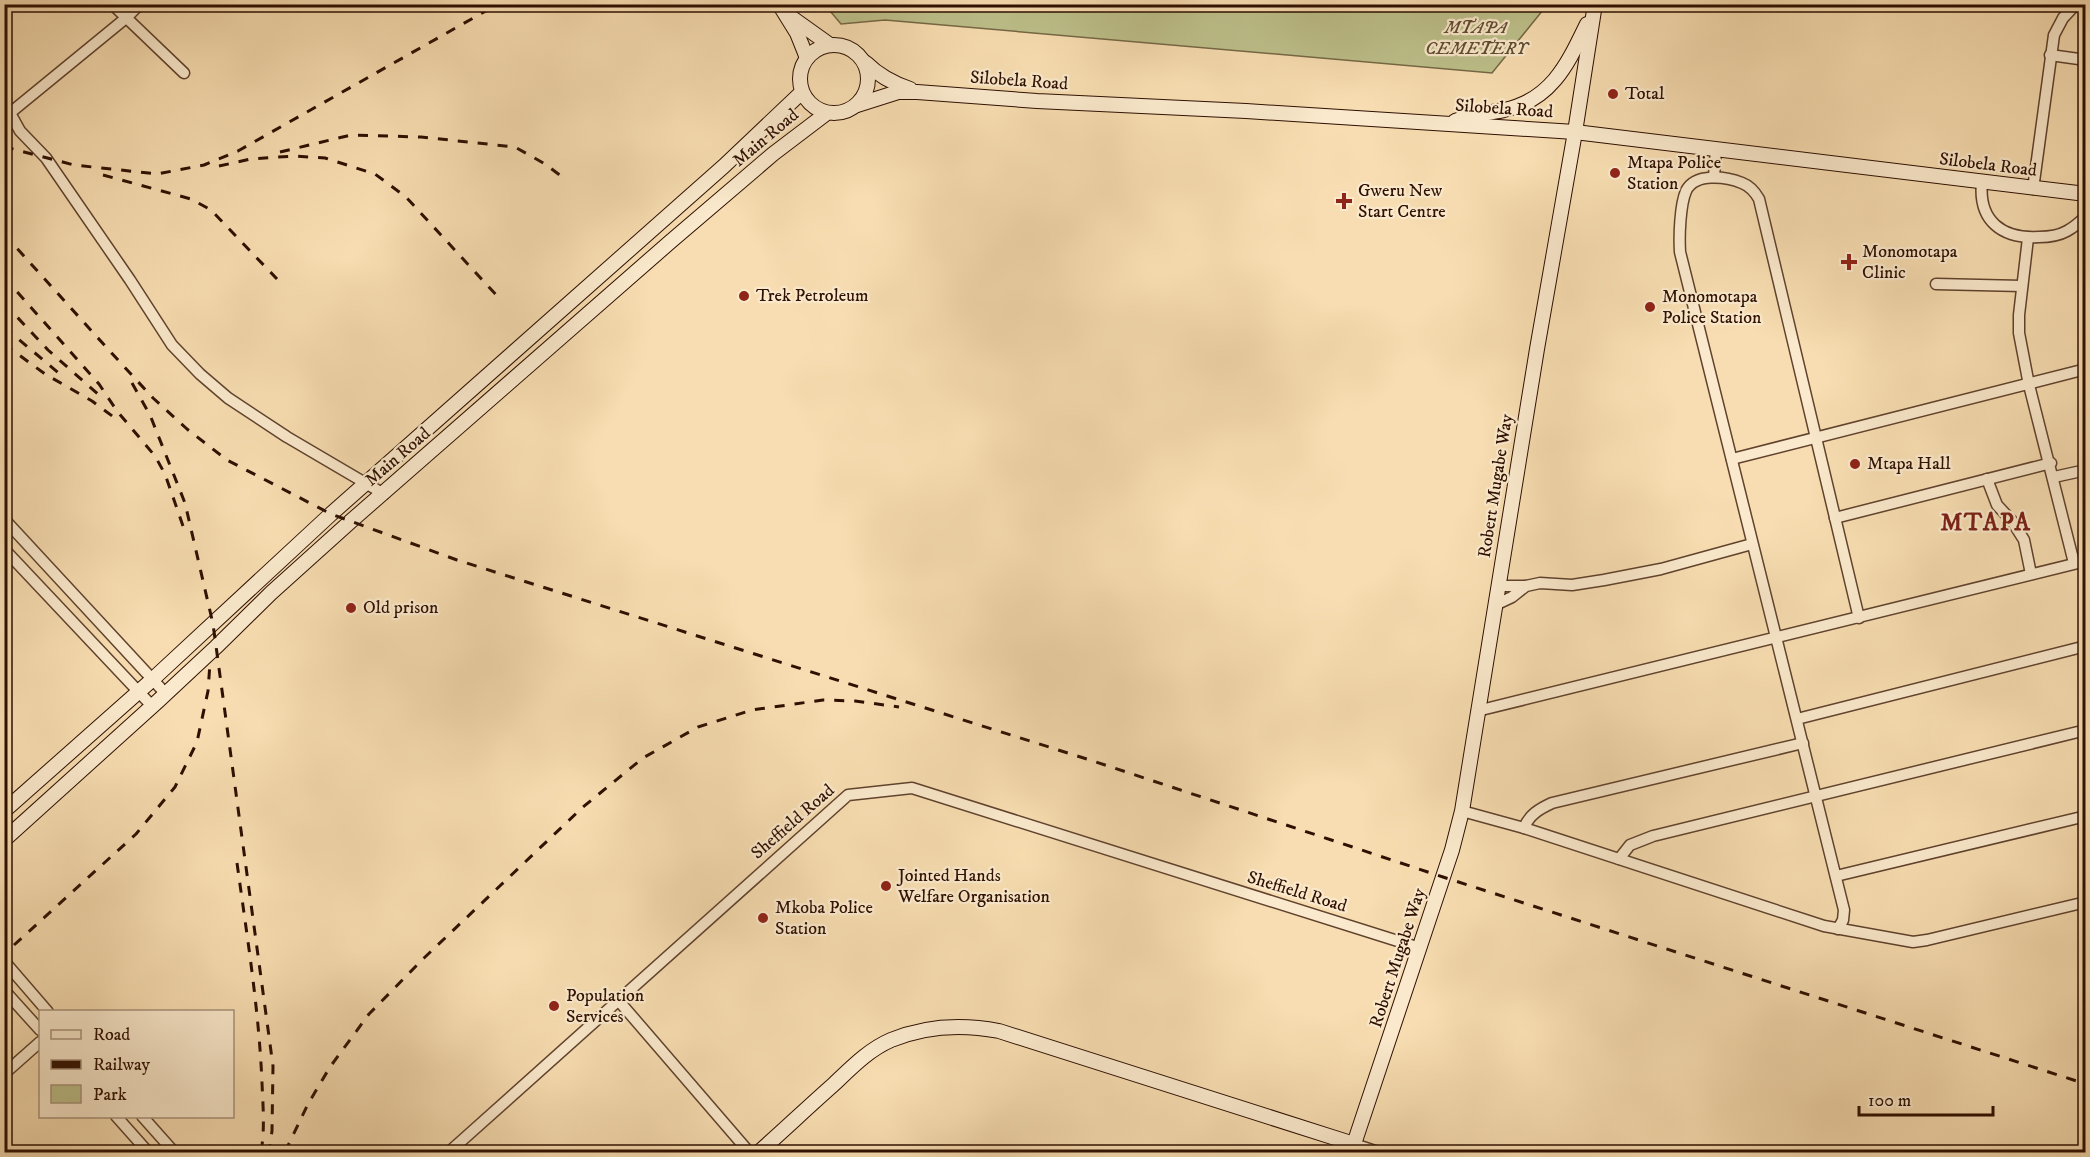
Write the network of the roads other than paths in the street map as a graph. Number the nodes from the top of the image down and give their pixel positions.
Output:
1 (112, 4) edge
2 (140, 4) edge
3 (2076, 4) edge
4 (1594, 8) edge
5 (783, 9) edge
6 (126, 18) junction
7 (830, 45) junction
8 (2050, 56) junction
9 (807, 58) junction
10 (862, 59) junction
11 (2085, 60) edge
12 (184, 73) dead end
13 (802, 92) junction
14 (917, 92) junction
15 (857, 105) junction
16 (7, 109) edge
17 (826, 113) junction
18 (1447, 124) junction
19 (1575, 132) junction
20 (1716, 149) junction
21 (1714, 177) junction
22 (1982, 182) junction
23 (2033, 189) junction
24 (2085, 194) edge
25 (2085, 216) edge
26 (2028, 238) junction
27 (1936, 284) dead end
28 (2022, 286) junction
29 (2085, 369) edge
30 (486, 377) junction
31 (2030, 385) junction
32 (500, 392) junction
33 (1816, 439) junction
34 (1732, 459) junction
35 (2051, 463) junction
36 (2085, 470) edge
37 (2054, 477) junction
38 (1988, 479) junction
39 (366, 484) junction
40 (384, 494) junction
41 (1835, 518) junction
42 (4, 519) edge
43 (1752, 544) junction
44 (4, 549) edge
45 (37, 555) junction
46 (2080, 562) edge
47 (22, 568) junction
48 (2031, 574) junction
49 (1498, 586) junction
50 (1526, 586) junction
51 (1495, 605) junction
52 (1859, 618) junction
53 (1777, 638) junction
54 (2085, 646) edge
55 (153, 679) junction
56 (138, 691) junction
57 (166, 694) junction
58 (153, 706) junction
59 (1477, 711) junction
60 (1797, 719) junction
61 (2085, 730) edge
62 (1803, 743) junction
63 (45, 775) junction
64 (57, 791) junction
65 (1816, 796) junction
66 (4, 811) edge
67 (1462, 811) junction
68 (2085, 816) edge
69 (1524, 828) junction
70 (4, 840) edge
71 (1619, 860) junction
72 (1836, 876) junction
73 (2085, 902) edge
74 (1838, 929) junction
75 (1420, 948) junction
76 (4, 961) edge
77 (4, 990) edge
78 (618, 1000) junction
79 (47, 1010) edge
80 (39, 1029) edge
81 (39, 1043) edge
82 (4, 1074) edge
83 (118, 1118) edge
84 (144, 1118) edge
85 (1353, 1148) edge
86 (148, 1152) edge
87 (172, 1152) edge
88 (449, 1152) edge
89 (749, 1152) edge
90 (759, 1152) edge
91 (1378, 1152) edge

1 - 6 street
2 - 6 street
3 - 8 street
4 - 18 main road
4 - 19 main road, Robert Mugabe Way
5 - 7 main road
5 - 9 main road
6 - 12 street
6 - 16 street
7 - 9 main road
7 - 10 main road
8 - 11 street
8 - 23 street
9 - 13 main road
10 - 14 main road, Silobela Road
10 - 15 main road
13 - 17 main road
13 - 30 main road, Main Road
14 - 15 main road, Silobela Road
14 - 18 main road, Silobela Road
15 - 17 main road
16 - 39 street
17 - 32 main road, Main Road
18 - 19 main road, Silobela Road
19 - 20 main road, Silobela Road
19 - 49 main road, Robert Mugabe Way
20 - 21 street
20 - 22 main road, Silobela Road
21 - 33 street
21 - 34 street
22 - 23 main road, Silobela Road
22 - 26 street
23 - 24 main road, Silobela Road
25 - 26 street
26 - 28 street
27 - 28 street
28 - 31 street
29 - 31 street
30 - 32 main road
30 - 39 main road, Main Road
31 - 33 street
31 - 35 street
32 - 40 main road, Main Road
33 - 34 street
33 - 41 street
34 - 43 street
35 - 37 street
35 - 38 street
36 - 37 street
37 - 46 street
38 - 41 street
38 - 48 street
39 - 40 street
39 - 55 main road, Main Road
40 - 57 main road, Main Road
41 - 52 street
42 - 45 street
43 - 50 street
43 - 53 street
44 - 47 street
45 - 47 street
45 - 55 street
46 - 48 street
47 - 56 street
48 - 52 street
49 - 50 street
49 - 51 main road, Robert Mugabe Way
50 - 51 street
51 - 59 main road, Robert Mugabe Way
52 - 53 street
53 - 59 street
53 - 60 street
54 - 60 street
55 - 56 main road, Main Road
55 - 57 street
56 - 58 street
56 - 63 main road, Main Road
57 - 58 main road, Main Road
58 - 64 main road, Main Road
59 - 67 main road, Robert Mugabe Way
60 - 62 street
61 - 65 street
62 - 65 street
62 - 69 street
63 - 64 main road
63 - 66 main road, Main Road
64 - 70 main road, Main Road
65 - 71 street
65 - 72 street
67 - 69 street
67 - 75 main road, Robert Mugabe Way
68 - 72 street
69 - 71 street
71 - 74 street
72 - 74 street
73 - 74 street
75 - 78 street, Sheffield Road
75 - 85 main road, Robert Mugabe Way
76 - 79 street
77 - 80 street
78 - 88 street, Sheffield Road
78 - 89 street
81 - 82 street
83 - 86 street
84 - 87 street
85 - 90 main road
85 - 91 street

